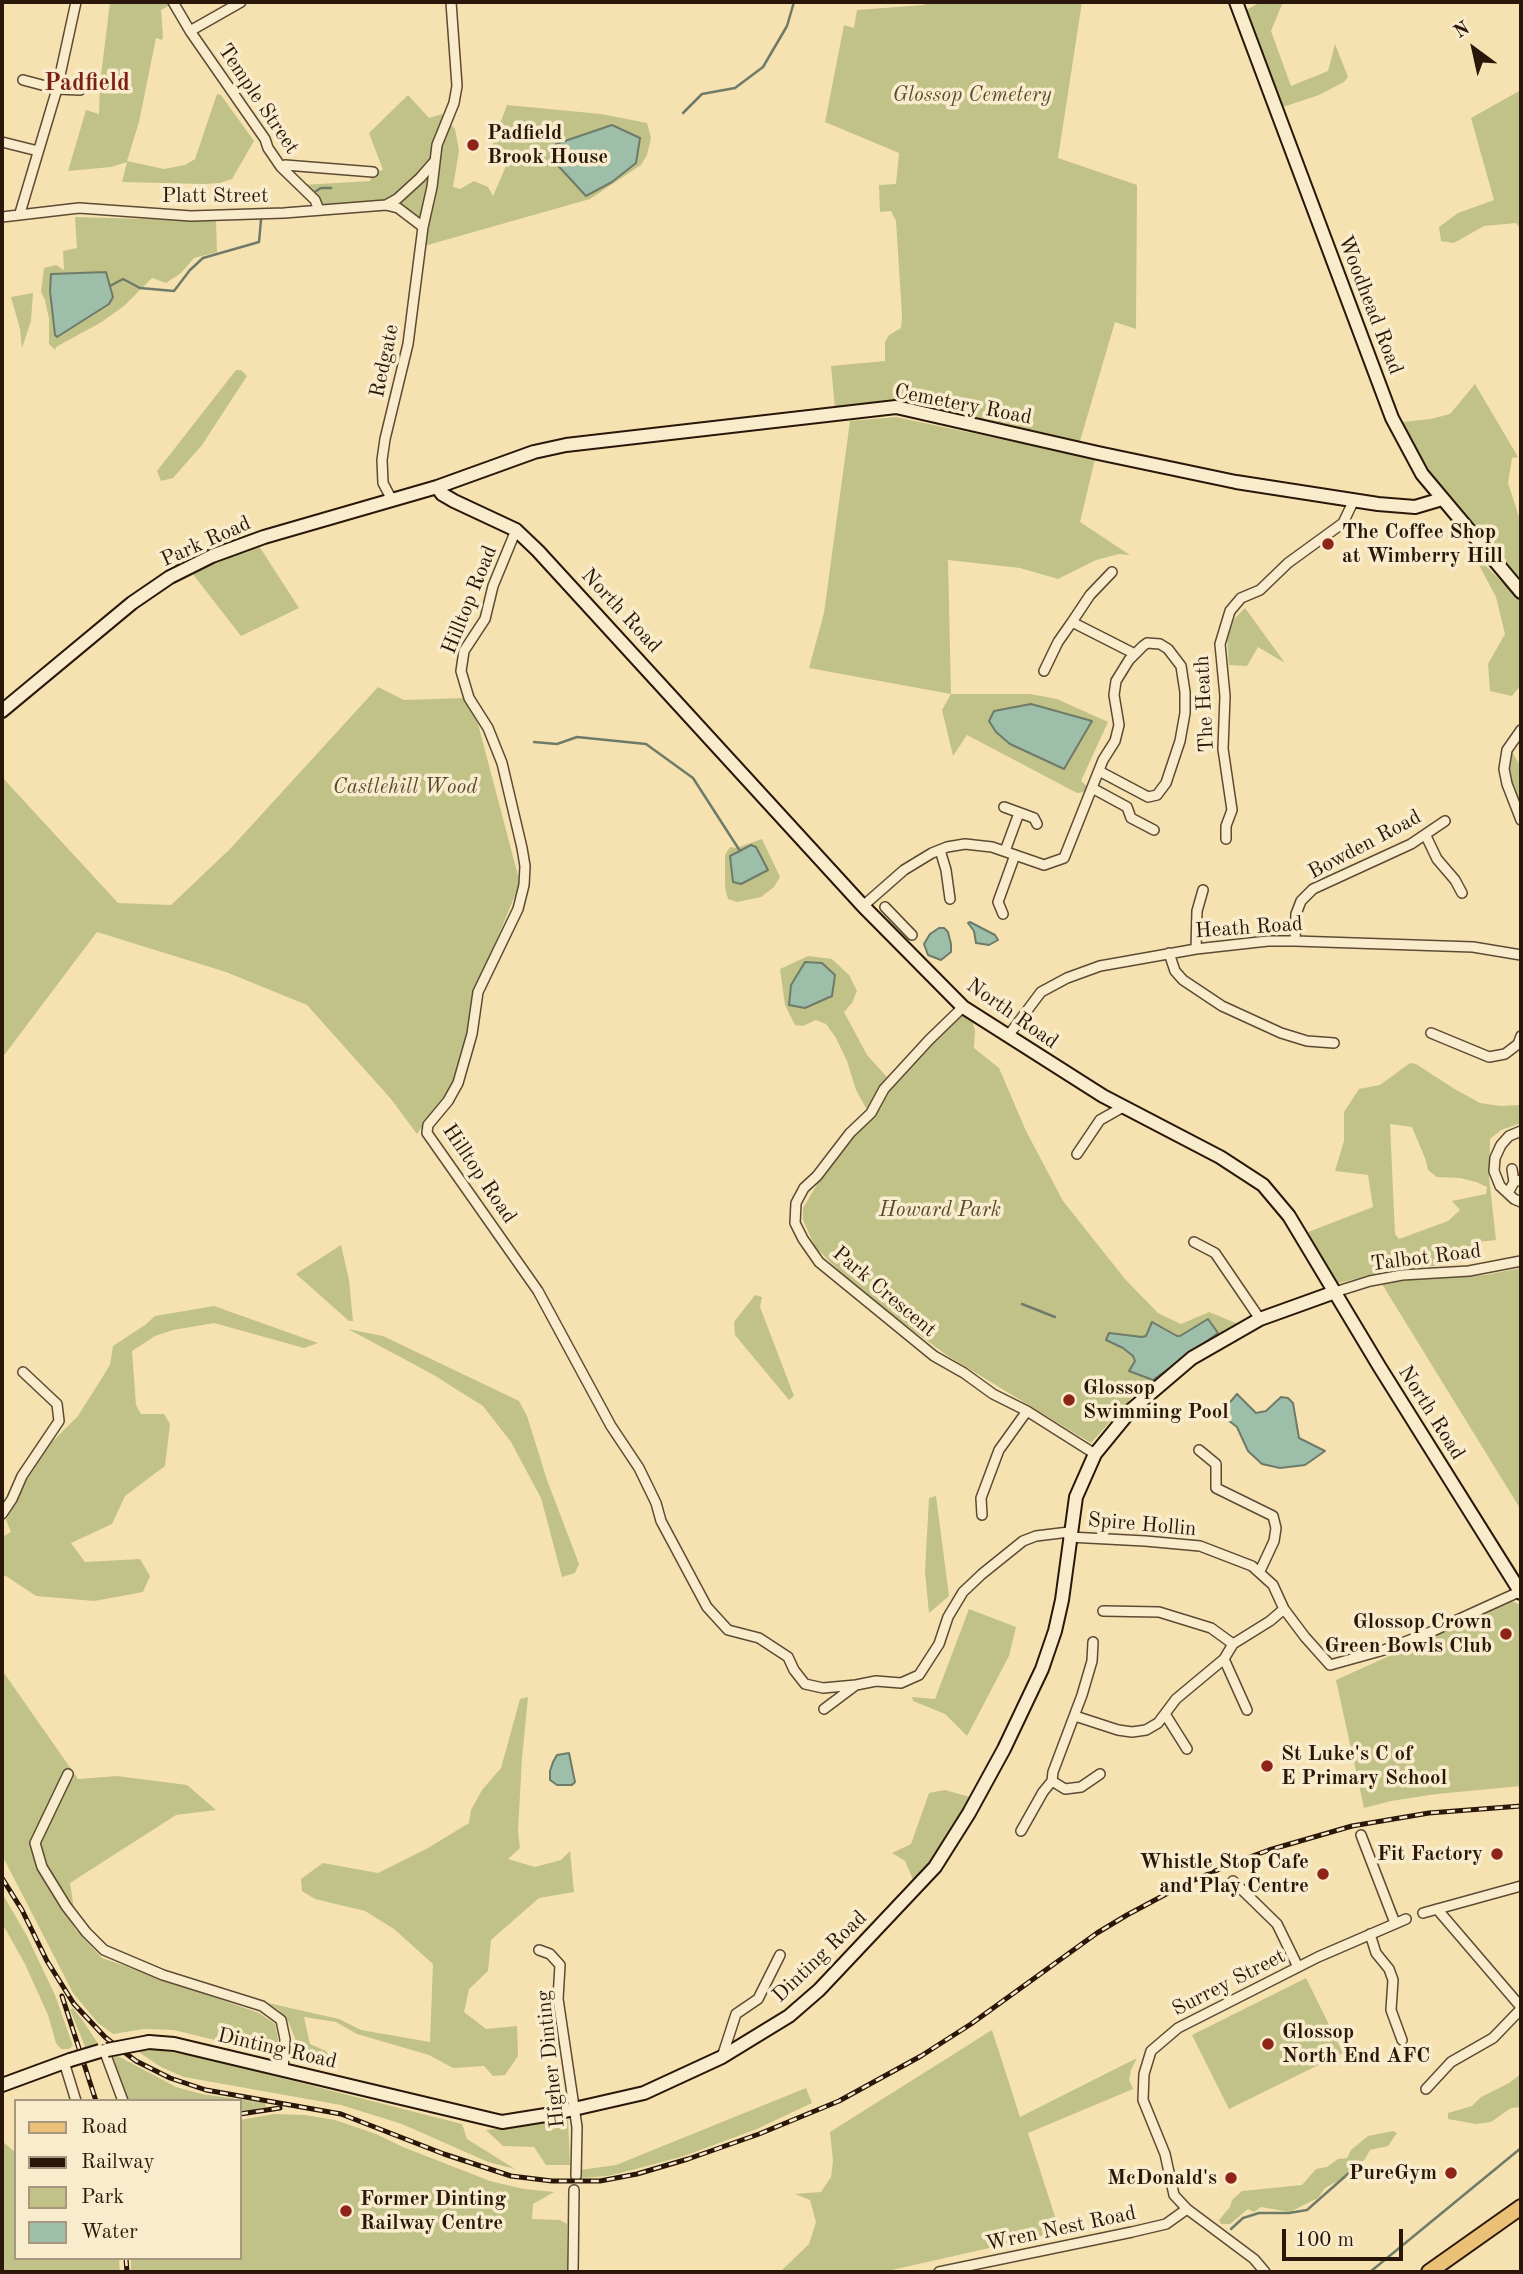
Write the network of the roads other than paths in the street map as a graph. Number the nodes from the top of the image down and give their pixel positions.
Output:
1 (76, 2) edge
2 (173, 2) edge
3 (240, 2) edge
4 (451, 2) edge
5 (1236, 2) edge
6 (190, 31) junction
7 (23, 80) dead end
8 (57, 89) junction
9 (80, 90) dead end
10 (2, 142) edge
11 (38, 151) junction
12 (434, 162) junction
13 (281, 167) junction
14 (373, 172) dead end
15 (386, 205) junction
16 (319, 210) junction
17 (20, 213) junction
18 (2, 217) edge
19 (423, 227) junction
20 (437, 487) junction
21 (1442, 499) junction
22 (392, 500) junction
23 (1354, 500) junction
24 (516, 530) junction
25 (1112, 572) dead end
26 (1521, 592) edge
27 (1072, 622) junction
28 (1135, 654) junction
29 (1044, 671) dead end
30 (2, 711) edge
31 (1521, 730) edge
32 (1100, 771) junction
33 (1092, 788) junction
34 (1004, 807) dead end
35 (1019, 813) junction
36 (1521, 820) edge
37 (1445, 821) dead end
38 (1037, 824) dead end
39 (1154, 830) dead end
40 (1426, 836) junction
41 (1226, 839) dead end
42 (940, 850) junction
43 (1005, 851) junction
44 (1016, 855) junction
45 (1203, 890) dead end
46 (1462, 893) dead end
47 (950, 900) dead end
48 (863, 906) junction
49 (886, 906) dead end
50 (1003, 914) dead end
51 (902, 924) junction
52 (890, 935) junction
53 (912, 935) dead end
54 (1294, 941) junction
55 (1196, 948) junction
56 (1169, 953) junction
57 (1521, 955) edge
58 (963, 1007) junction
59 (1432, 1033) dead end
60 (1007, 1036) junction
61 (1521, 1037) edge
62 (1334, 1043) dead end
63 (1124, 1107) junction
64 (1521, 1131) edge
65 (1077, 1154) dead end
66 (1512, 1169) dead end
67 (1518, 1181) edge
68 (1508, 1193) junction
69 (1521, 1202) edge
70 (1194, 1242) dead end
71 (1521, 1261) edge
72 (1335, 1292) junction
73 (1260, 1319) junction
74 (23, 1372) dead end
75 (1027, 1411) junction
76 (1199, 1450) dead end
77 (1095, 1454) junction
78 (2, 1514) edge
79 (982, 1515) dead end
80 (1069, 1534) junction
81 (1260, 1572) junction
82 (1521, 1592) edge
83 (1284, 1609) junction
84 (1102, 1611) dead end
85 (1093, 1642) dead end
86 (1233, 1644) junction
87 (1224, 1659) junction
88 (856, 1685) junction
89 (824, 1709) dead end
90 (1247, 1710) dead end
91 (1165, 1714) junction
92 (1074, 1716) junction
93 (1187, 1749) dead end
94 (68, 1774) dead end
95 (1100, 1774) dead end
96 (1052, 1781) junction
97 (1021, 1831) dead end
98 (1361, 1835) dead end
99 (1233, 1881) dead end
100 (1521, 1886) edge
101 (1437, 1909) junction
102 (1423, 1913) dead end
103 (1406, 1919) dead end
104 (1395, 1923) junction
105 (1370, 1934) junction
106 (539, 1951) dead end
107 (780, 1955) dead end
108 (1298, 1967) junction
109 (1521, 2008) edge
110 (1406, 2014) dead end
111 (1394, 2018) junction
112 (1402, 2040) dead end
113 (104, 2050) junction
114 (722, 2057) junction
115 (67, 2061) junction
116 (283, 2071) junction
117 (2, 2084) edge
118 (1426, 2089) dead end
119 (76, 2099) edge
120 (122, 2099) edge
121 (574, 2109) junction
122 (576, 2176) dead end
123 (574, 2190) dead end
124 (1521, 2207) edge
125 (1187, 2209) junction
126 (573, 2272) edge
127 (939, 2272) edge
128 (1265, 2272) edge
129 (1429, 2272) edge

1 - 8 street
2 - 6 street, Temple Street
3 - 6 street
4 - 12 street, Redgate
5 - 21 street, Woodhead Road
6 - 13 street, Temple Street
7 - 8 street
8 - 9 street
8 - 11 street
10 - 11 street
11 - 17 street
12 - 15 street
12 - 19 street, Redgate
13 - 14 street
13 - 16 street, Temple Street
15 - 16 street, Platt Street
15 - 19 street
16 - 17 street, Platt Street
17 - 18 street, Platt Street
19 - 22 street, Redgate
20 - 22 street, Park Road
20 - 23 street, Cemetery Road
20 - 24 street, North Road
21 - 23 street, Cemetery Road
21 - 26 street, Woodhead Road
22 - 30 street, Park Road
23 - 41 street, The Heath
24 - 48 street, North Road
24 - 88 street, Hilltop Road
25 - 27 street
27 - 28 street
27 - 29 street
28 - 32 street
28 - 32 street
31 - 36 street
32 - 33 street
33 - 39 street
33 - 44 street
34 - 35 street
35 - 38 street
35 - 43 street
37 - 40 street, Bowden Road
40 - 46 street
40 - 54 street, Bowden Road
42 - 43 street
42 - 47 street
42 - 48 street
43 - 44 street
44 - 50 street
45 - 55 street
48 - 52 street, North Road
49 - 51 street
51 - 52 street
51 - 53 street
52 - 58 street, North Road
54 - 55 street, Heath Road
54 - 57 street, Heath Road
55 - 56 street, Heath Road
56 - 60 street, Heath Road
56 - 62 street
58 - 60 street, North Road
58 - 75 street, Park Crescent
59 - 61 street
60 - 63 street, North Road
63 - 65 street
63 - 72 street, North Road
64 - 68 street
66 - 67 street
67 - 68 street
68 - 69 street
70 - 73 street
71 - 72 street, Talbot Road
72 - 73 street, Dinting Road
72 - 82 street, North Road
73 - 77 street, Dinting Road
74 - 78 street
75 - 77 street, Park Crescent
75 - 79 street
76 - 81 street
77 - 80 street, Dinting Road
80 - 81 street, Spire Hollin
80 - 88 street, Spire Hollin
80 - 114 street, Dinting Road
81 - 83 street, Spire Hollin
82 - 83 street, Spire Hollin
83 - 86 street
84 - 86 street
85 - 92 street
86 - 87 street
87 - 90 street
87 - 91 street
88 - 89 street
91 - 92 street
91 - 93 street
92 - 96 street
94 - 116 street
95 - 96 street
96 - 97 street
98 - 104 street
99 - 108 street
100 - 101 street
101 - 102 street
101 - 109 street
103 - 104 street, Surrey Street
104 - 105 street, Surrey Street
105 - 108 street, Surrey Street
105 - 111 street
106 - 121 street, Higher Dinting
107 - 114 street
108 - 125 street, Surrey Street
109 - 118 street
110 - 111 street
111 - 112 street
113 - 115 street, Dinting Road, bridge
113 - 116 street, Dinting Road, bridge
113 - 120 street
114 - 121 street, Dinting Road
115 - 117 street, Dinting Road
115 - 119 street
116 - 121 street, Dinting Road
121 - 122 street, Higher Dinting
123 - 126 street
124 - 129 main road
125 - 127 street, Wren Nest Road
125 - 128 street

